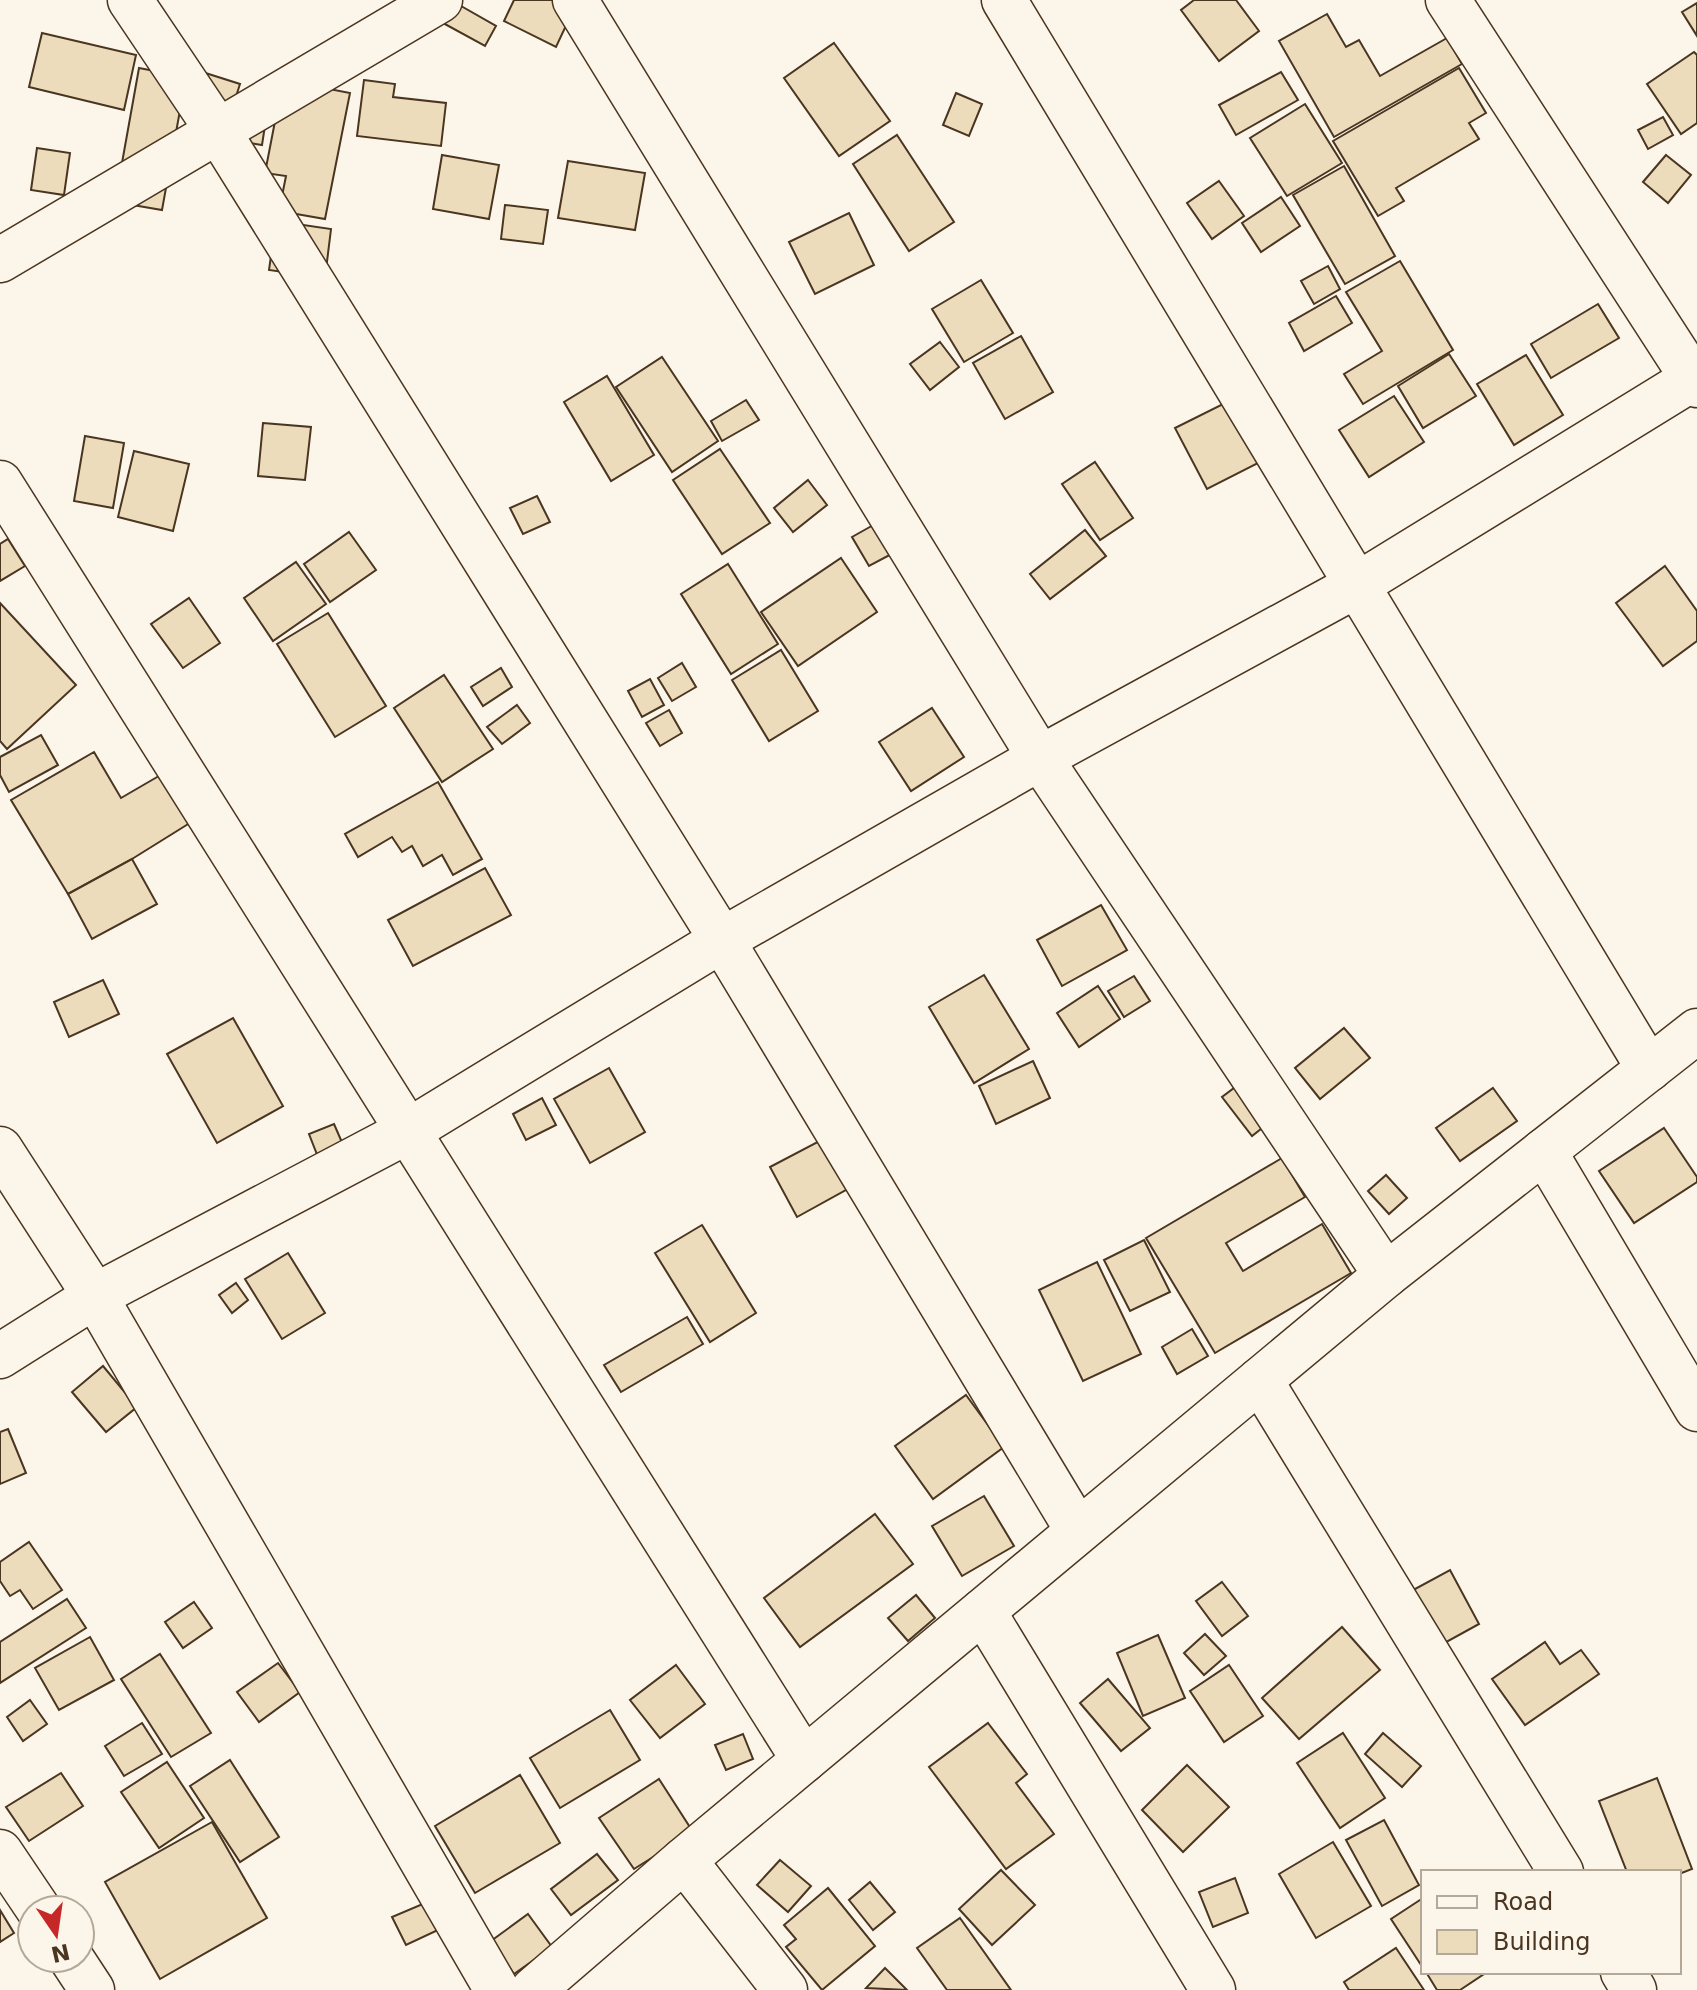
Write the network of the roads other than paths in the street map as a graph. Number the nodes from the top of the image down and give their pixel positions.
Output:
1 (130, 0) edge
2 (440, 0) edge
3 (575, 0) edge
4 (1004, 0) edge
5 (1448, 0) edge
6 (218, 131) junction
7 (0, 260) edge
8 (1696, 380) edge
9 (0, 483) edge
10 (1357, 585) junction
11 (1040, 758) junction
12 (722, 940) junction
13 (1697, 1031) edge
14 (1649, 1069) junction
15 (410, 1130) junction
16 (0, 1149) edge
17 (1544, 1151) junction
18 (1386, 1275) junction
19 (95, 1296) junction
20 (0, 1356) edge
21 (1260, 1380) junction
22 (1697, 1409) edge
23 (1078, 1531) junction
24 (983, 1611) junction
25 (804, 1760) junction
26 (0, 1852) edge
27 (684, 1860) junction
28 (1560, 1870) edge
29 (28, 1894) edge
30 (497, 1990) edge
31 (533, 1990) edge
32 (785, 1990) edge
33 (1213, 1990) edge

1 - 6 street
2 - 6 street
3 - 11 street
4 - 10 street
5 - 8 street
6 - 7 street
6 - 12 street
8 - 10 street
9 - 15 street
10 - 11 street
10 - 14 street
11 - 12 street
11 - 18 street
12 - 15 street
12 - 23 street
13 - 14 street
14 - 17 street
15 - 19 street
15 - 25 street
16 - 19 street
17 - 18 street
17 - 22 street
18 - 21 street
19 - 20 street
19 - 30 street
21 - 23 street
21 - 28 street
23 - 24 street
24 - 25 street
24 - 33 street
25 - 27 street
26 - 29 street
27 - 31 street
27 - 32 street

